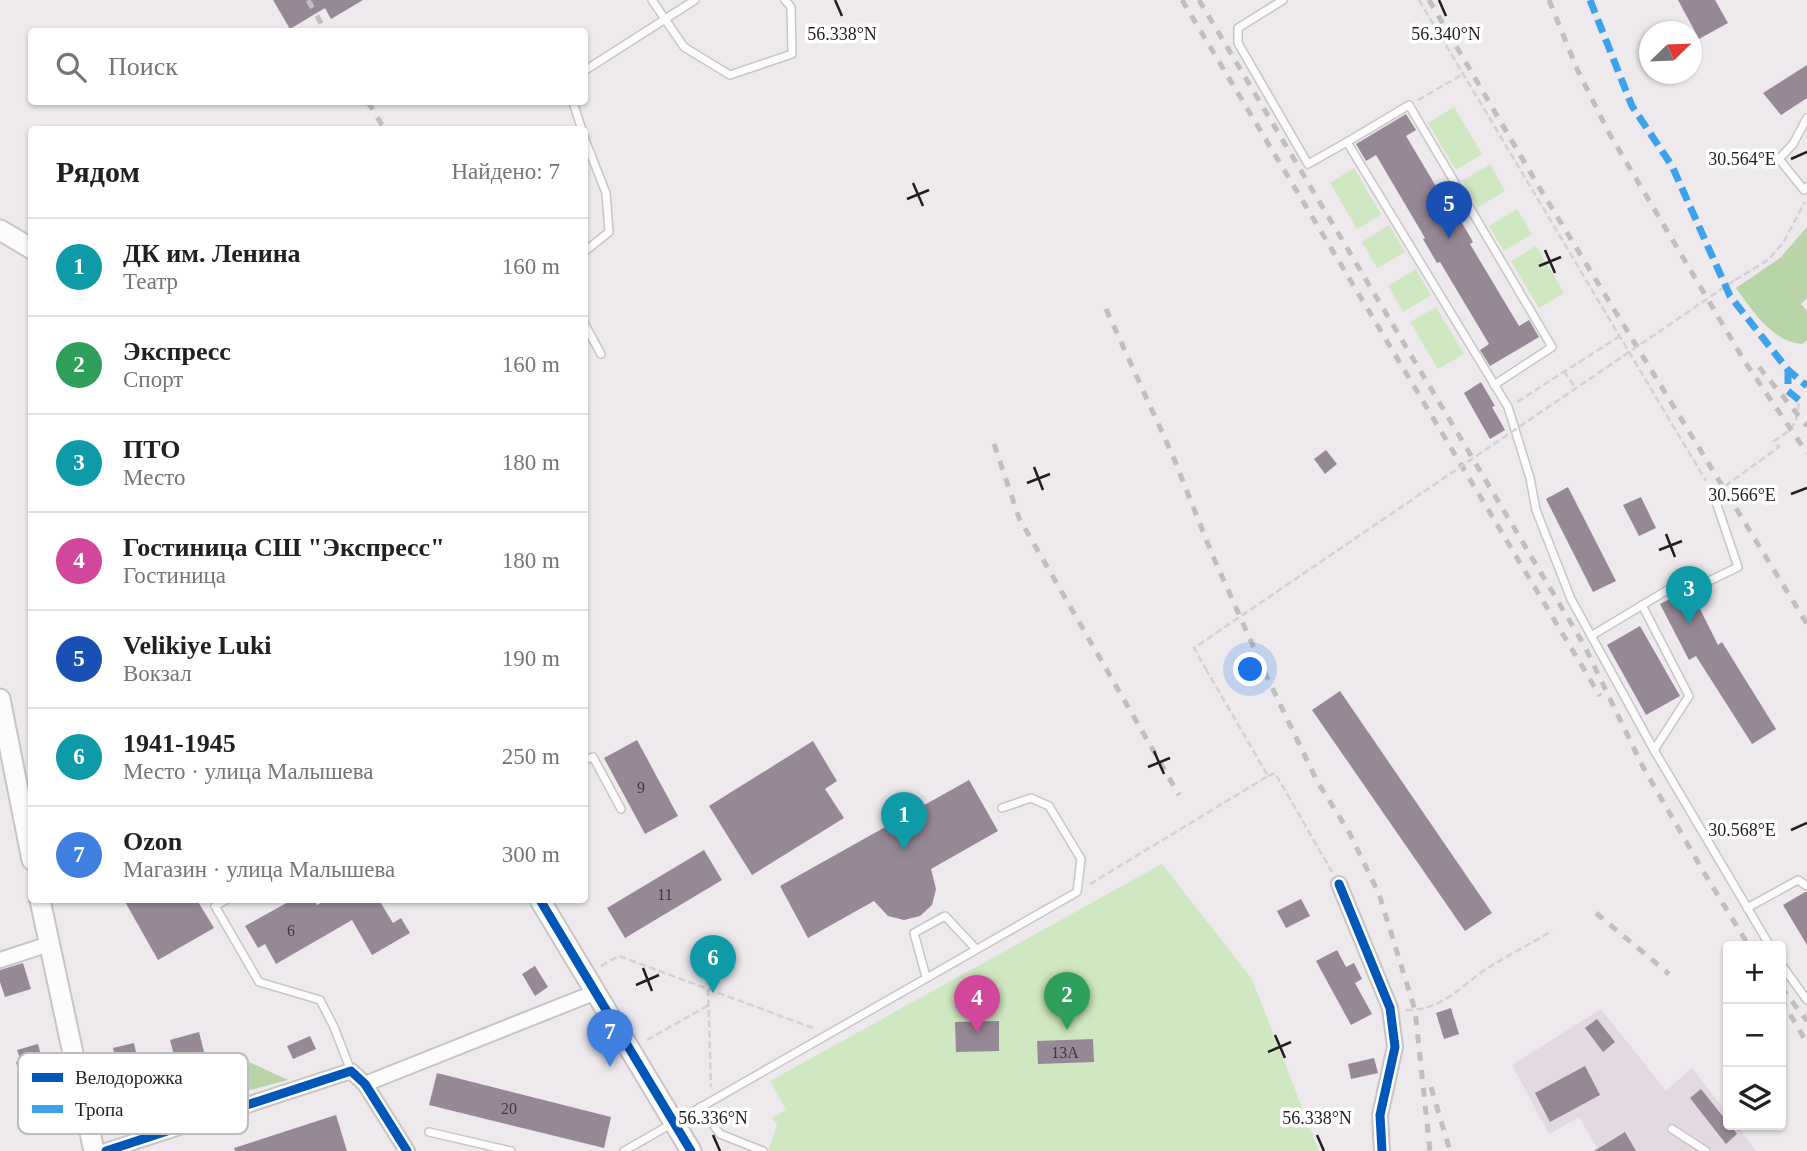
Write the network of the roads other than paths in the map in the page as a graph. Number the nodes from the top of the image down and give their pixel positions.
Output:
1 (652, 0) edge
2 (695, 0) edge
3 (785, 0) edge
4 (1283, 0) edge
5 (665, 19) junction
6 (588, 68) edge
7 (574, 105) edge
8 (1807, 118) edge
9 (581, 126) edge
10 (1347, 142) junction
11 (588, 147) edge
12 (1807, 187) edge
13 (0, 230) edge
14 (28, 247) edge
15 (588, 249) edge
16 (588, 330) edge
17 (601, 354) dead end
18 (1494, 385) junction
19 (1712, 490) road end
20 (1642, 605) junction
21 (1591, 636) junction
22 (0, 699) edge
23 (2, 722) edge
24 (1654, 750) junction
25 (588, 759) edge
26 (1002, 808) dead end
27 (621, 809) dead end
28 (28, 842) edge
29 (1339, 884) road end
30 (1807, 886) edge
31 (41, 903) edge
32 (220, 903) edge
33 (543, 903) edge
34 (1747, 908) junction
35 (1767, 941) edge
36 (49, 944) junction
37 (976, 949) junction
38 (0, 960) edge
39 (1786, 971) edge
40 (926, 977) junction
41 (596, 992) junction
42 (1807, 1000) edge
43 (73, 1053) edge
44 (351, 1071) junction
45 (365, 1084) junction
46 (248, 1105) edge
47 (701, 1107) junction
48 (674, 1122) junction
49 (1672, 1129) dead end
50 (429, 1132) dead end
51 (158, 1134) edge
52 (106, 1151) edge
53 (407, 1151) edge
54 (512, 1151) edge
55 (624, 1151) edge
56 (691, 1151) edge
57 (763, 1151) edge
58 (1382, 1151) edge
59 (1706, 1151) edge

1 - 5 lane
2 - 5 lane
3 - 5 lane
4 - 10 lane
5 - 6 lane
7 - 9 lane
8 - 12 lane
10 - 18 lane
10 - 18 lane
11 - 15 lane
13 - 14 main road
16 - 17 lane
18 - 21 lane
19 - 20 lane
20 - 21 lane
20 - 24 lane
21 - 24 lane
22 - 23 main road
23 - 28 main road
24 - 34 lane
25 - 27 lane
26 - 37 lane
29 - 58 street
30 - 34 lane
31 - 36 main road
32 - 44 lane
33 - 41 main road
34 - 35 lane
36 - 38 street
36 - 43 main road
37 - 40 lane
37 - 40 lane
39 - 42 lane
40 - 47 lane
41 - 45 street
41 - 48 main road
44 - 45 street
44 - 46 street
45 - 53 street
47 - 48 lane
47 - 57 lane
48 - 55 lane
48 - 56 main road
49 - 59 lane
50 - 54 lane
51 - 52 street

